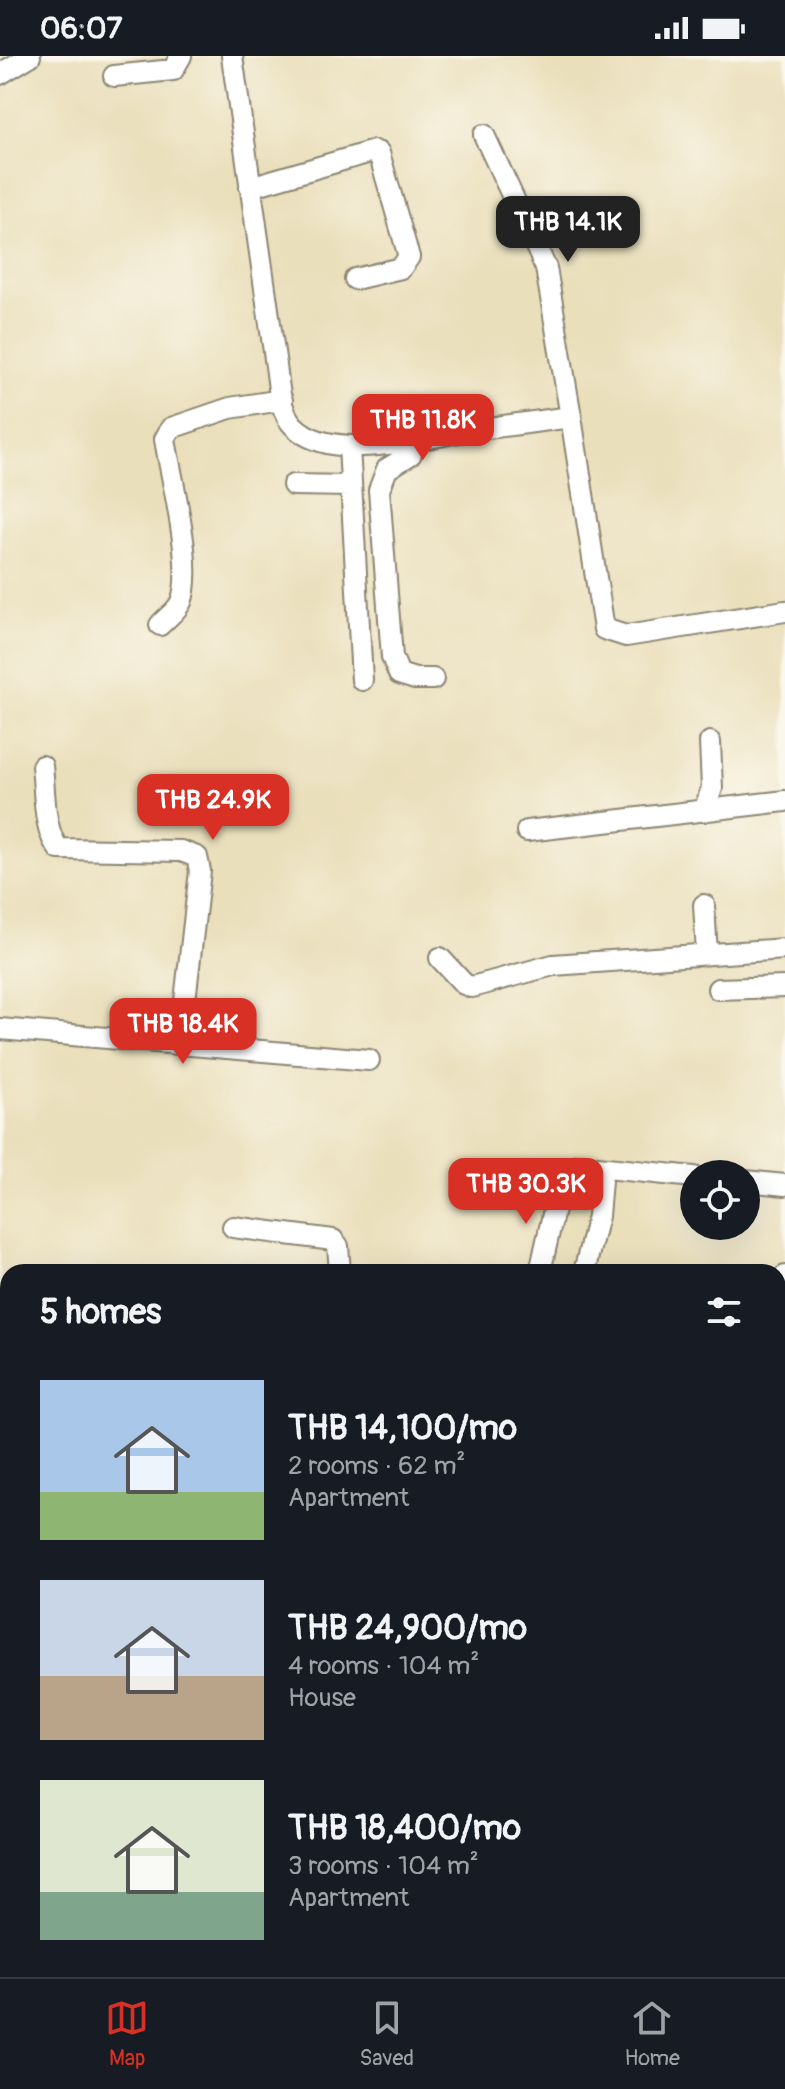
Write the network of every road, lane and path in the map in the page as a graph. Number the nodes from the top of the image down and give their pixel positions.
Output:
1 (30, 56) edge
2 (181, 56) edge
3 (232, 56) edge
4 (0, 74) edge
5 (114, 76) dead end
6 (484, 135) dead end
7 (250, 187) junction
8 (355, 279) dead end
9 (282, 400) junction
10 (571, 417) junction
11 (405, 443) junction
12 (349, 446) junction
13 (293, 485) dead end
14 (351, 486) junction
15 (785, 611) edge
16 (160, 625) dead end
17 (433, 679) dead end
18 (362, 680) dead end
19 (710, 742) dead end
20 (42, 766) dead end
21 (785, 801) edge
22 (704, 811) junction
23 (527, 831) dead end
24 (704, 905) dead end
25 (785, 949) edge
26 (707, 954) junction
27 (440, 958) dead end
28 (785, 987) edge
29 (718, 989) dead end
30 (0, 1029) edge
31 (180, 1044) junction
32 (369, 1060) dead end
33 (602, 1169) junction
34 (566, 1171) dead end
35 (680, 1176) edge
36 (760, 1182) edge
37 (785, 1185) edge
38 (466, 1188) dead end
39 (233, 1227) dead end
40 (339, 1264) edge
41 (542, 1264) edge
42 (586, 1264) edge

1 - 4 street
2 - 5 street
3 - 7 street
6 - 10 street
7 - 8 street
7 - 9 street
9 - 12 street
9 - 16 street
10 - 11 street
10 - 15 street
11 - 12 street
11 - 17 street
12 - 14 street
13 - 14 street
14 - 18 street
19 - 22 street
20 - 31 street
21 - 22 street
22 - 23 street
24 - 26 street
25 - 26 street
26 - 27 street
28 - 29 street
30 - 31 street
31 - 32 street
33 - 34 street
33 - 35 street
33 - 42 street
36 - 37 street
38 - 41 street
39 - 40 street

